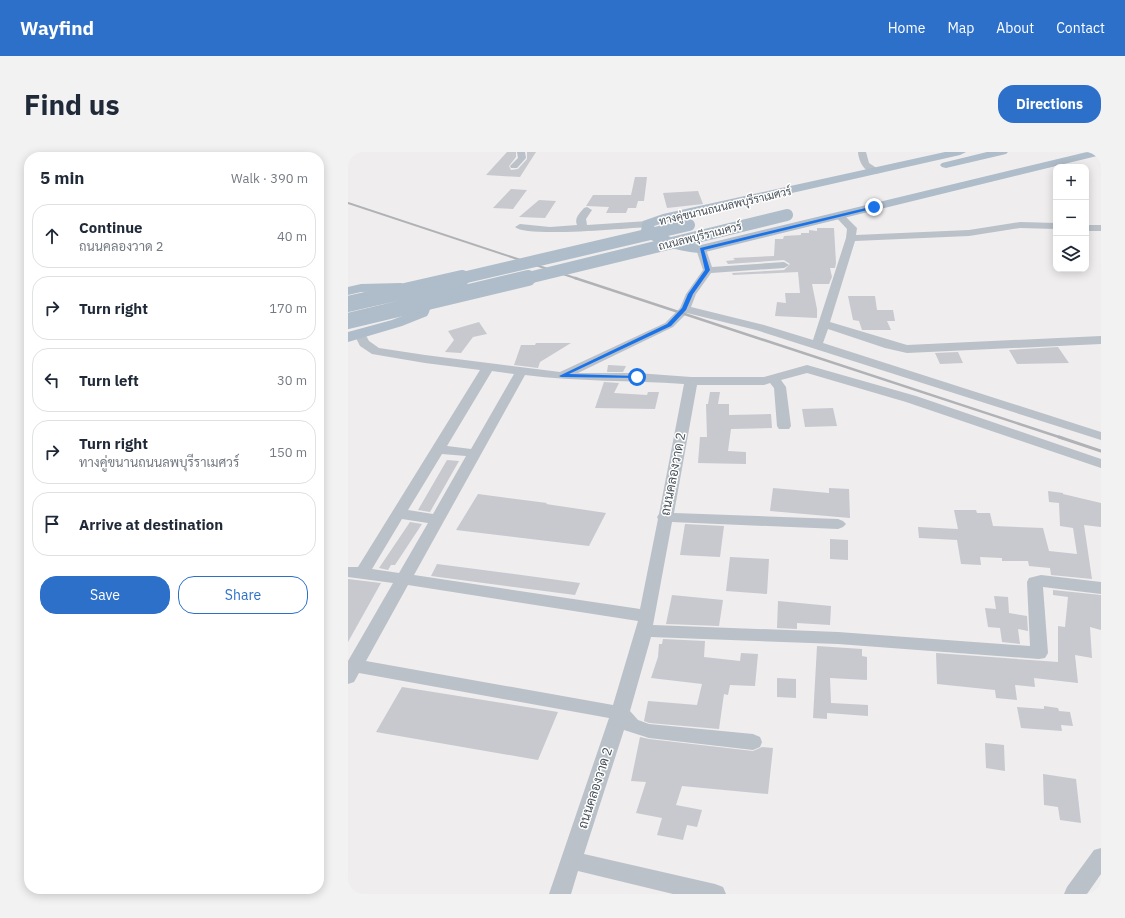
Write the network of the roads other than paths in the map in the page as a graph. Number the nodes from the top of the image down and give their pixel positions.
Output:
1 (521, 152) edge
2 (862, 152) edge
3 (960, 152) edge
4 (1002, 152) edge
5 (1052, 152) edge
6 (1101, 152) edge
7 (514, 166) dead end
8 (976, 170) dead end
9 (877, 172) junction
10 (891, 178) junction
11 (587, 210) dead end
12 (802, 212) dead end
13 (839, 215) junction
14 (648, 224) junction
15 (1053, 226) edge
16 (520, 227) dead end
17 (584, 228) junction
18 (1089, 228) edge
19 (1101, 228) edge
20 (851, 238) junction
21 (702, 249) junction
22 (784, 265) dead end
23 (708, 270) junction
24 (348, 291) edge
25 (348, 304) edge
26 (685, 309) junction
27 (348, 321) edge
28 (824, 324) junction
29 (354, 335) edge
30 (1101, 340) edge
31 (816, 345) junction
32 (488, 367) junction
33 (521, 372) junction
34 (561, 376) junction
35 (773, 379) junction
36 (691, 381) junction
37 (784, 426) dead end
38 (1101, 436) edge
39 (438, 449) junction
40 (474, 453) junction
41 (1101, 464) edge
42 (399, 514) junction
43 (664, 517) junction
44 (437, 519) junction
45 (838, 524) dead end
46 (355, 573) edge
47 (402, 580) junction
48 (1101, 588) edge
49 (645, 624) junction
50 (351, 672) edge
51 (620, 713) junction
52 (753, 742) dead end
53 (1101, 857) edge
54 (571, 860) junction
55 (560, 894) edge
56 (715, 894) edge
57 (1075, 894) edge

1 - 7 street
2 - 9 street
3 - 9 main road, ทางคู่ขนานถนนลพบุรีราเมศวร์
4 - 10 main road, ถนนลพบุรีราเมศวร์
5 - 8 main road
6 - 13 main road, ทางคู่ขนานถนนลพบุรีราเมศวร์
9 - 10 main road
9 - 14 main road, ทางคู่ขนานถนนลพบุรีราเมศวร์
10 - 25 main road, ถนนลพบุรีราเมศวร์, bridge
11 - 17 street
12 - 27 main road, ถนนลพบุรีราเมศวร์, bridge
13 - 20 street
13 - 21 main road, ทางคู่ขนานถนนลพบุรีราเมศวร์
14 - 17 street
14 - 21 main road, ทางคู่ขนานถนนลพบุรีราเมศวร์
15 - 20 street
16 - 17 street
18 - 19 street
20 - 28 street
21 - 23 street
22 - 23 street
23 - 26 street
24 - 29 main road
26 - 31 street
26 - 34 street
28 - 30 street
28 - 31 street
29 - 32 street
31 - 38 street
32 - 33 street
32 - 39 street
33 - 34 street
33 - 40 street
34 - 36 street
35 - 36 street
35 - 37 street
35 - 41 street
36 - 43 street, ถนนคลองวาด 2
39 - 40 street
39 - 42 street
40 - 44 street
42 - 44 street
42 - 46 street
43 - 45 street
43 - 49 street, ถนนคลองวาด 2
44 - 47 street
46 - 47 street
47 - 49 street
47 - 50 street
48 - 49 street
49 - 51 street, ถนนคลองวาด 2
50 - 51 street
51 - 52 street
51 - 54 street, ถนนคลองวาด 2
53 - 57 street
54 - 55 street, ถนนคลองวาด 2
54 - 56 street

